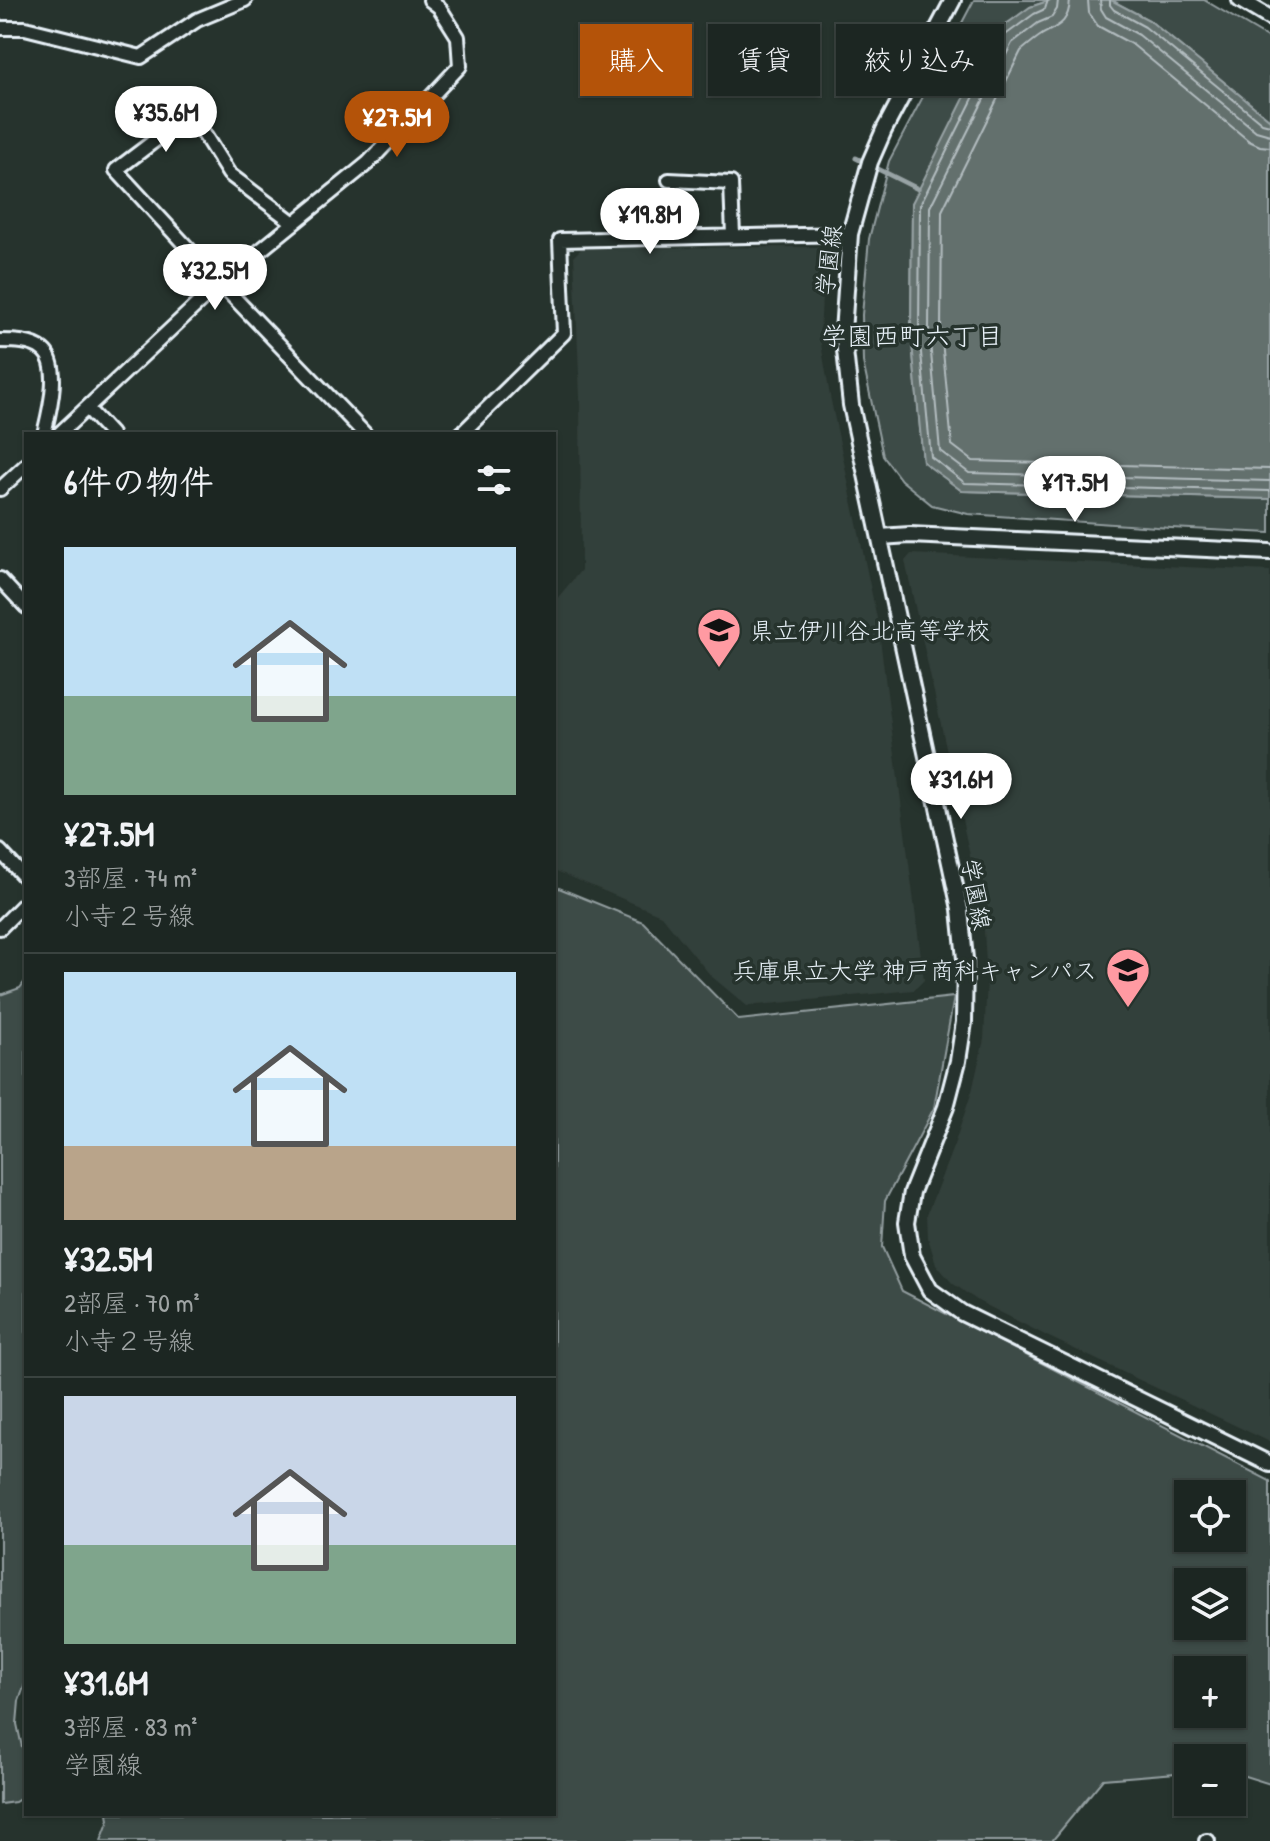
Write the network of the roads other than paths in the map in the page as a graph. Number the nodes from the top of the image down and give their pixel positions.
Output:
1 (245, 0) edge
2 (430, 0) edge
3 (953, 0) edge
4 (1240, 0) edge
5 (1270, 18) edge
6 (0, 28) edge
7 (669, 180) dead end
8 (294, 223) junction
9 (850, 234) junction
10 (733, 236) junction
11 (220, 283) junction
12 (0, 341) edge
13 (87, 408) junction
14 (44, 432) edge
15 (61, 432) edge
16 (109, 432) edge
17 (363, 432) edge
18 (463, 432) edge
19 (24, 467) edge
20 (0, 489) edge
21 (880, 537) junction
22 (1270, 552) edge
23 (0, 579) edge
24 (24, 605) edge
25 (0, 851) edge
26 (24, 877) edge
27 (24, 904) edge
28 (0, 928) edge
29 (1270, 1464) edge

1 - 6 street
2 - 8 street
3 - 9 street, 学園線
4 - 5 street
7 - 10 street
8 - 11 street
8 - 11 street
9 - 10 street
9 - 21 street, 学園線
10 - 18 street
11 - 13 street
11 - 17 street
12 - 14 street
13 - 15 street
13 - 16 street
19 - 20 street
21 - 22 street
21 - 29 street, 学園線
23 - 24 street
25 - 26 street
27 - 28 street

